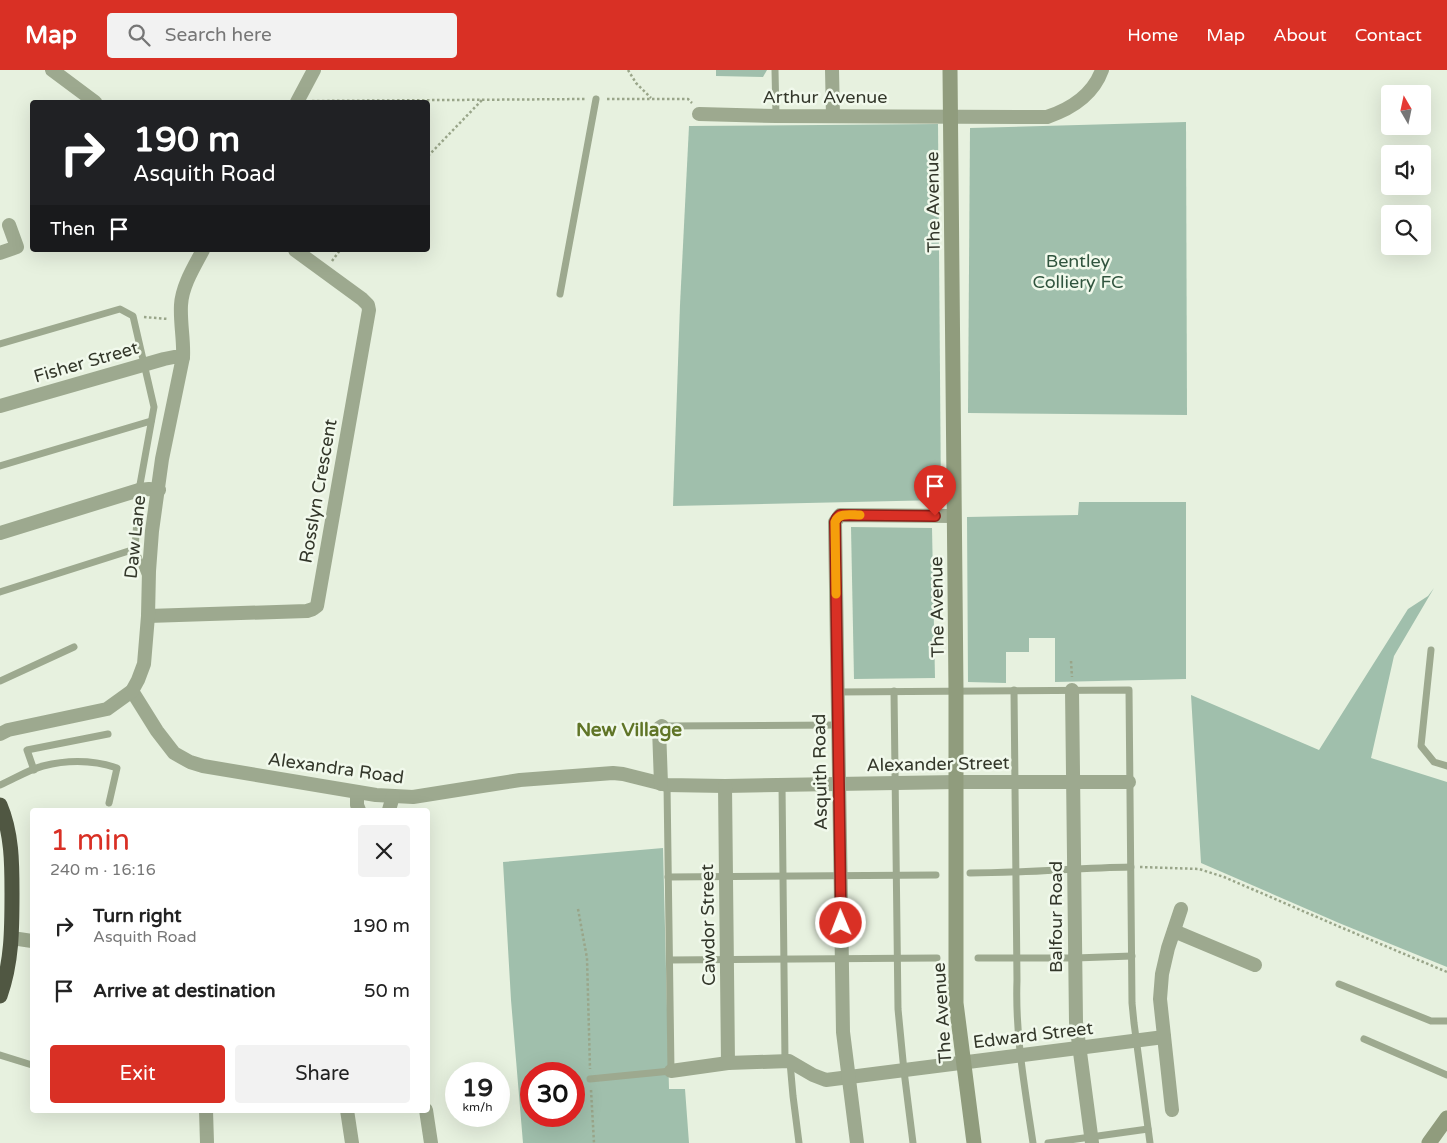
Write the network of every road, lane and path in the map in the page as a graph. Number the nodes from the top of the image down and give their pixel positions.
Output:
1 (52, 70) edge
2 (314, 70) edge
3 (628, 70) edge
4 (776, 70) edge
5 (832, 70) edge
6 (950, 70) edge
7 (1102, 70) edge
8 (596, 99) junction
9 (652, 99) junction
10 (92, 100) edge
11 (298, 100) edge
12 (482, 100) junction
13 (430, 101) edge
14 (703, 114) joint
15 (776, 116) junction
16 (833, 116) junction
17 (951, 116) junction
18 (430, 154) edge
19 (9, 225) dead end
20 (202, 252) edge
21 (298, 252) edge
22 (0, 253) edge
23 (560, 294) dead end
24 (133, 316) junction
25 (182, 317) junction
26 (0, 344) edge
27 (183, 358) junction
28 (143, 365) junction
29 (0, 406) edge
30 (151, 421) junction
31 (0, 466) edge
32 (139, 490) junction
33 (159, 490) junction
34 (954, 516) junction
35 (0, 533) edge
36 (135, 549) junction
37 (149, 582) junction
38 (0, 592) edge
39 (148, 616) junction
40 (74, 646) dead end
41 (1431, 650) dead end
42 (0, 681) edge
43 (956, 690) junction
44 (1014, 690) junction
45 (1072, 690) junction
46 (894, 691) junction
47 (132, 692) junction
48 (837, 692) junction
49 (838, 725) junction
50 (662, 726) joint
51 (0, 734) edge
52 (108, 734) dead end
53 (1447, 766) edge
54 (34, 770) junction
55 (956, 782) junction
56 (1015, 782) junction
57 (1074, 782) junction
58 (1129, 782) junction
59 (895, 783) junction
60 (662, 784) junction
61 (0, 785) edge
62 (782, 785) junction
63 (839, 785) junction
64 (725, 786) junction
65 (358, 792) junction
66 (393, 796) junction
67 (109, 803) dead end
68 (0, 805) edge
69 (358, 808) edge
70 (390, 808) edge
71 (6, 863) edge
72 (1131, 867) junction
73 (1075, 868) junction
74 (970, 873) dead end
75 (1016, 873) junction
76 (782, 875) junction
77 (896, 875) junction
78 (936, 875) dead end
79 (726, 876) junction
80 (840, 876) junction
81 (668, 877) junction
82 (1181, 908) dead end
83 (578, 909) dead end
84 (1174, 931) junction
85 (12, 938) junction
86 (30, 940) edge
87 (1132, 956) junction
88 (1017, 957) junction
89 (842, 958) junction
90 (897, 958) junction
91 (937, 958) dead end
92 (978, 958) dead end
93 (1075, 958) junction
94 (727, 959) junction
95 (783, 959) junction
96 (670, 960) junction
97 (1255, 965) dead end
98 (1447, 972) edge
99 (1339, 984) dead end
100 (0, 996) edge
101 (1447, 1020) edge
102 (1164, 1037) junction
103 (1364, 1039) dead end
104 (1136, 1041) junction
105 (1079, 1048) junction
106 (0, 1055) edge
107 (1021, 1056) junction
108 (787, 1062) junction
109 (728, 1063) junction
110 (963, 1063) junction
111 (30, 1064) edge
112 (672, 1071) junction
113 (904, 1071) junction
114 (1447, 1075) edge
115 (848, 1078) junction
116 (590, 1079) junction
117 (1172, 1110) dead end
118 (206, 1113) edge
119 (347, 1113) edge
120 (426, 1113) edge
121 (1447, 1118) edge
122 (1148, 1129) junction
123 (1091, 1140) edge
124 (207, 1143) edge
125 (352, 1143) edge
126 (431, 1143) edge
127 (594, 1143) edge
128 (799, 1143) edge
129 (857, 1143) edge
130 (913, 1143) edge
131 (974, 1143) edge
132 (1033, 1143) edge
133 (1048, 1143) edge
134 (1150, 1143) edge
135 (1429, 1143) edge

1 - 10 street
2 - 11 street
3 - 9 path
4 - 15 lane
5 - 16 street
6 - 17 street, The Avenue
7 - 17 street, Arthur Avenue
8 - 9 path
8 - 12 path
8 - 23 lane
9 - 14 path
12 - 13 path
12 - 18 path
14 - 15 street, Arthur Avenue
15 - 16 street, Arthur Avenue
16 - 17 street, Arthur Avenue
17 - 34 street, The Avenue
19 - 22 street
20 - 25 street, Daw Lane
21 - 39 street, Rosslyn Crescent
24 - 25 path
24 - 26 lane
24 - 28 lane
25 - 27 street, Daw Lane
27 - 28 street, Fisher Street
27 - 33 street, Daw Lane
28 - 29 street, Fisher Street
28 - 30 lane
30 - 31 lane
30 - 32 lane
32 - 33 street
32 - 35 street
32 - 36 lane
33 - 37 street, Daw Lane
34 - 43 street, The Avenue
34 - 48 street, Asquith Road
36 - 37 lane
36 - 38 lane
37 - 39 street, Daw Lane
39 - 47 street, Daw Lane
40 - 42 lane
41 - 53 lane
43 - 44 lane
43 - 46 lane
43 - 55 street, The Avenue
44 - 45 lane
44 - 56 lane
45 - 57 street, Balfour Road
45 - 58 lane
46 - 48 lane
46 - 59 lane
47 - 51 street
47 - 65 street, Alexandra Road
48 - 49 street, Asquith Road
49 - 50 lane
49 - 63 street, Asquith Road
50 - 60 street
52 - 54 lane
54 - 61 lane
54 - 67 lane
55 - 56 street, Alexander Street
55 - 59 street, Alexander Street
55 - 110 street, The Avenue
56 - 57 street, Alexander Street
56 - 75 lane
57 - 58 street, Alexander Street
57 - 73 street, Balfour Road
58 - 72 lane
59 - 63 street, Alexander Street
59 - 77 lane
60 - 64 street, Alexander Street
60 - 66 street, Alexandra Road
60 - 81 lane
62 - 63 street, Alexander Street
62 - 64 street, Alexander Street
62 - 76 lane
63 - 80 street, Asquith Road
64 - 79 street, Cawdor Street
65 - 66 street, Alexandra Road
65 - 69 street
66 - 70 street
68 - 71 highway
71 - 85 highway
72 - 73 lane
72 - 87 lane
72 - 98 path
73 - 75 lane
73 - 93 street, Balfour Road
74 - 75 lane
75 - 88 lane
76 - 79 lane
76 - 80 lane
76 - 95 lane
77 - 78 lane
77 - 80 lane
77 - 90 lane
79 - 81 lane
79 - 94 street, Cawdor Street
80 - 89 street, Asquith Road
81 - 96 lane
82 - 84 street
83 - 116 path
84 - 97 street
84 - 102 street
85 - 86 street
85 - 100 highway
87 - 93 lane
87 - 104 lane
88 - 92 lane
88 - 93 lane
88 - 107 lane
89 - 90 lane
89 - 95 lane
89 - 115 street, Asquith Road
90 - 91 lane
90 - 113 lane
93 - 105 street, Balfour Road
94 - 95 lane
94 - 96 lane
94 - 109 street, Cawdor Street
95 - 108 lane
96 - 112 lane
99 - 101 lane
102 - 104 street, Edward Street
102 - 117 street
103 - 114 lane
104 - 105 street, Edward Street
104 - 122 lane
105 - 107 street, Edward Street
105 - 123 street, Balfour Road
106 - 111 lane
107 - 110 street, Edward Street
107 - 132 lane
108 - 109 street
108 - 115 street, Edward Street
108 - 128 lane
109 - 112 street
110 - 113 street, Edward Street
110 - 131 street, The Avenue
112 - 116 lane
113 - 115 street, Edward Street
113 - 130 lane
115 - 129 street, Asquith Road
116 - 127 path
118 - 124 street
119 - 125 street
120 - 126 street
121 - 135 street
122 - 123 lane
122 - 134 lane
123 - 133 lane

